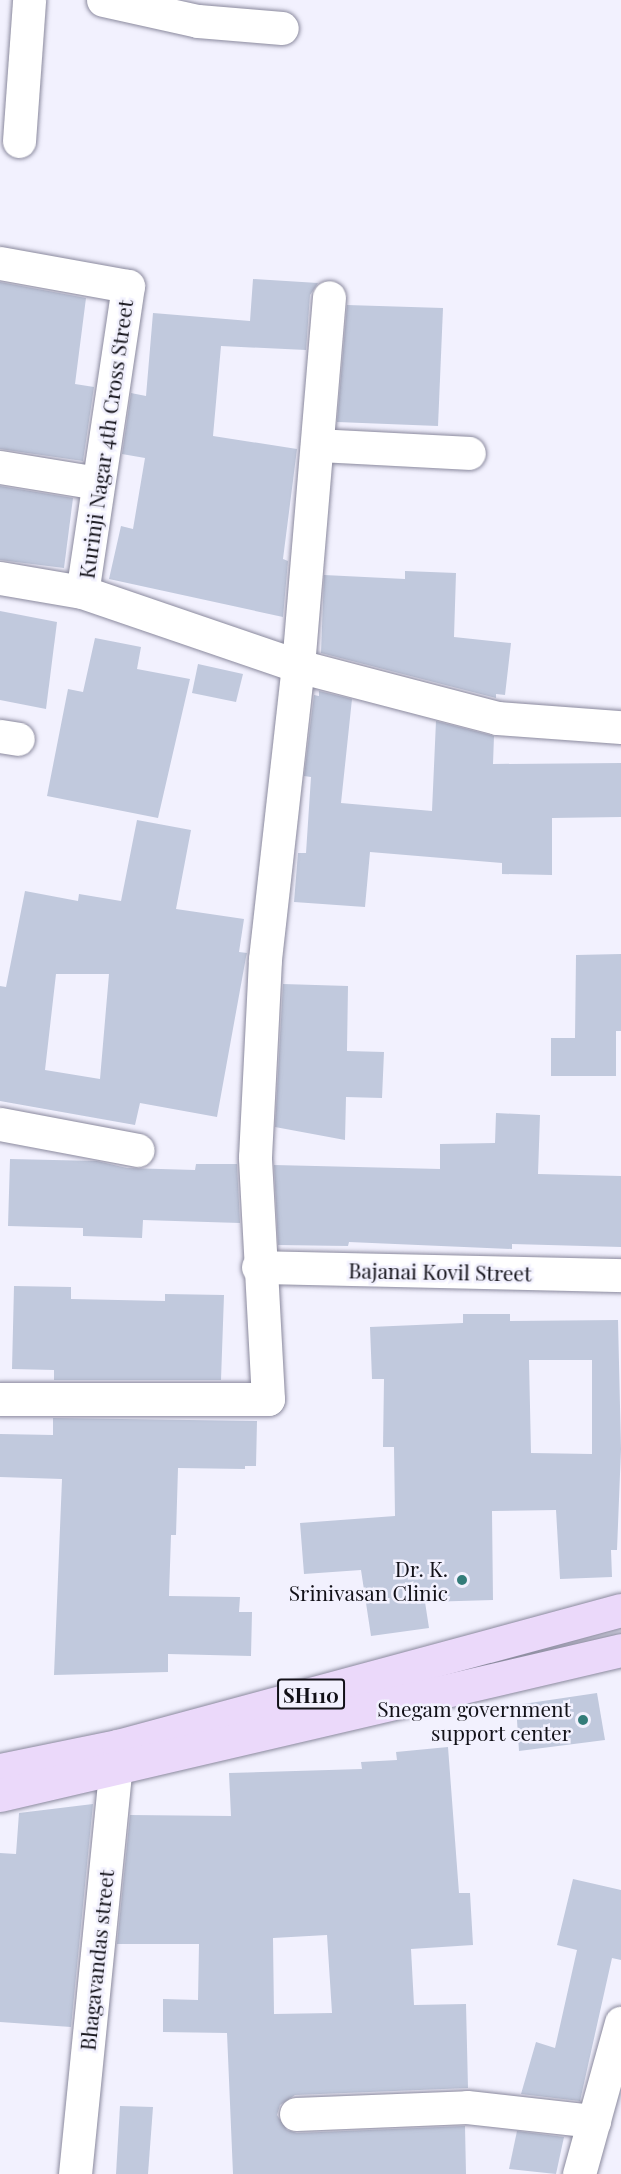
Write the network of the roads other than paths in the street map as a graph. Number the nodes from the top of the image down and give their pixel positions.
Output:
1 (29, 0) edge
2 (103, 0) edge
3 (282, 28) dead end
4 (20, 141) dead end
5 (0, 263) edge
6 (329, 297) dead end
7 (317, 445) junction
8 (469, 453) dead end
9 (0, 467) edge
10 (98, 483) junction
11 (0, 578) edge
12 (82, 592) junction
13 (298, 666) junction
14 (621, 727) edge
15 (0, 1124) edge
16 (138, 1150) dead end
17 (258, 1267) junction
18 (621, 1275) edge
19 (0, 1399) edge
20 (621, 1610) edge
21 (621, 1650) edge
22 (117, 1758) junction
23 (0, 1770) edge
24 (0, 1795) edge
25 (621, 2023) edge
26 (616, 2062) edge
27 (296, 2114) dead end
28 (594, 2121) junction
29 (75, 2174) edge
30 (579, 2174) edge

1 - 4 street
2 - 3 street
5 - 10 street, Kurinji Nagar 4th Cross Street
6 - 7 street
7 - 8 street
7 - 13 street
9 - 10 street
10 - 12 street, Kurinji Nagar 4th Cross Street
11 - 12 street
12 - 13 street
13 - 14 street
13 - 17 street
15 - 16 street
17 - 18 street, Bajanai Kovil Street
17 - 19 street
20 - 22 main road, SH110
21 - 22 main road, SH110
22 - 23 main road, SH110
22 - 24 main road, SH110
22 - 29 street, Bhagavandas street
25 - 26 street
26 - 28 street
27 - 28 street
28 - 30 street

